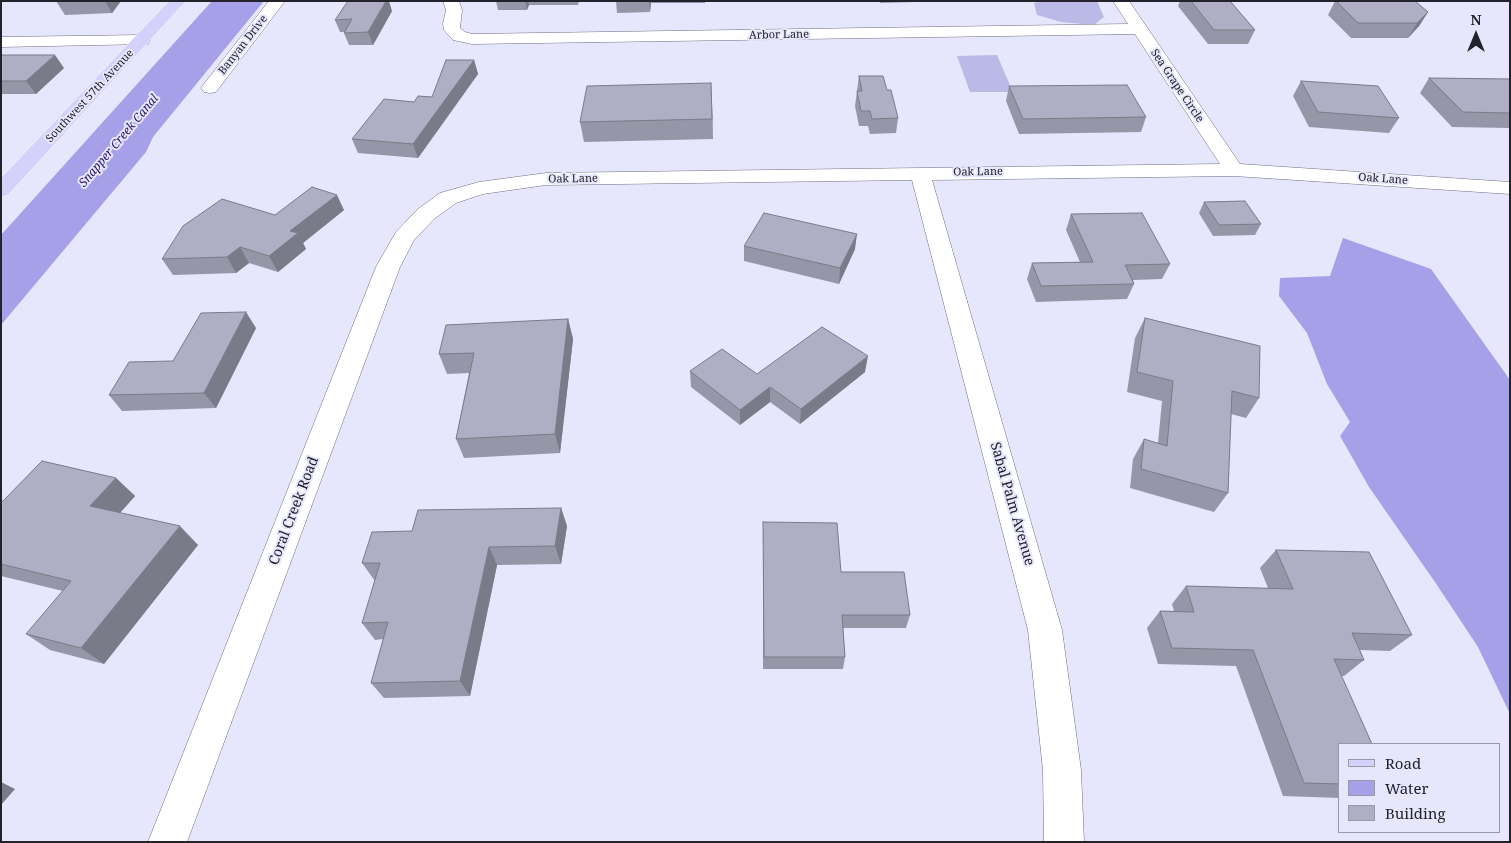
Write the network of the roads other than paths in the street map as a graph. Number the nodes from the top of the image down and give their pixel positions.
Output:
1 (178, 1) edge
2 (277, 1) edge
3 (451, 1) edge
4 (1121, 1) edge
5 (1139, 29) junction
6 (142, 40) junction
7 (1, 42) edge
8 (210, 88) dead end
9 (1234, 170) junction
10 (920, 173) junction
11 (1510, 188) edge
12 (1, 191) edge
13 (448, 198) joint
14 (167, 842) edge
15 (1064, 842) edge

1 - 6 main road, Southwest 57th Avenue
2 - 8 street, Banyan Drive
3 - 5 street, Arbor Lane
4 - 5 street, Sea Grape Circle
5 - 9 street, Sea Grape Circle
6 - 7 street
6 - 12 main road, Southwest 57th Avenue
9 - 10 street, Oak Lane
9 - 11 street, Oak Lane
10 - 13 street, Oak Lane
10 - 15 street, Sabal Palm Avenue
13 - 14 street, Coral Creek Road

